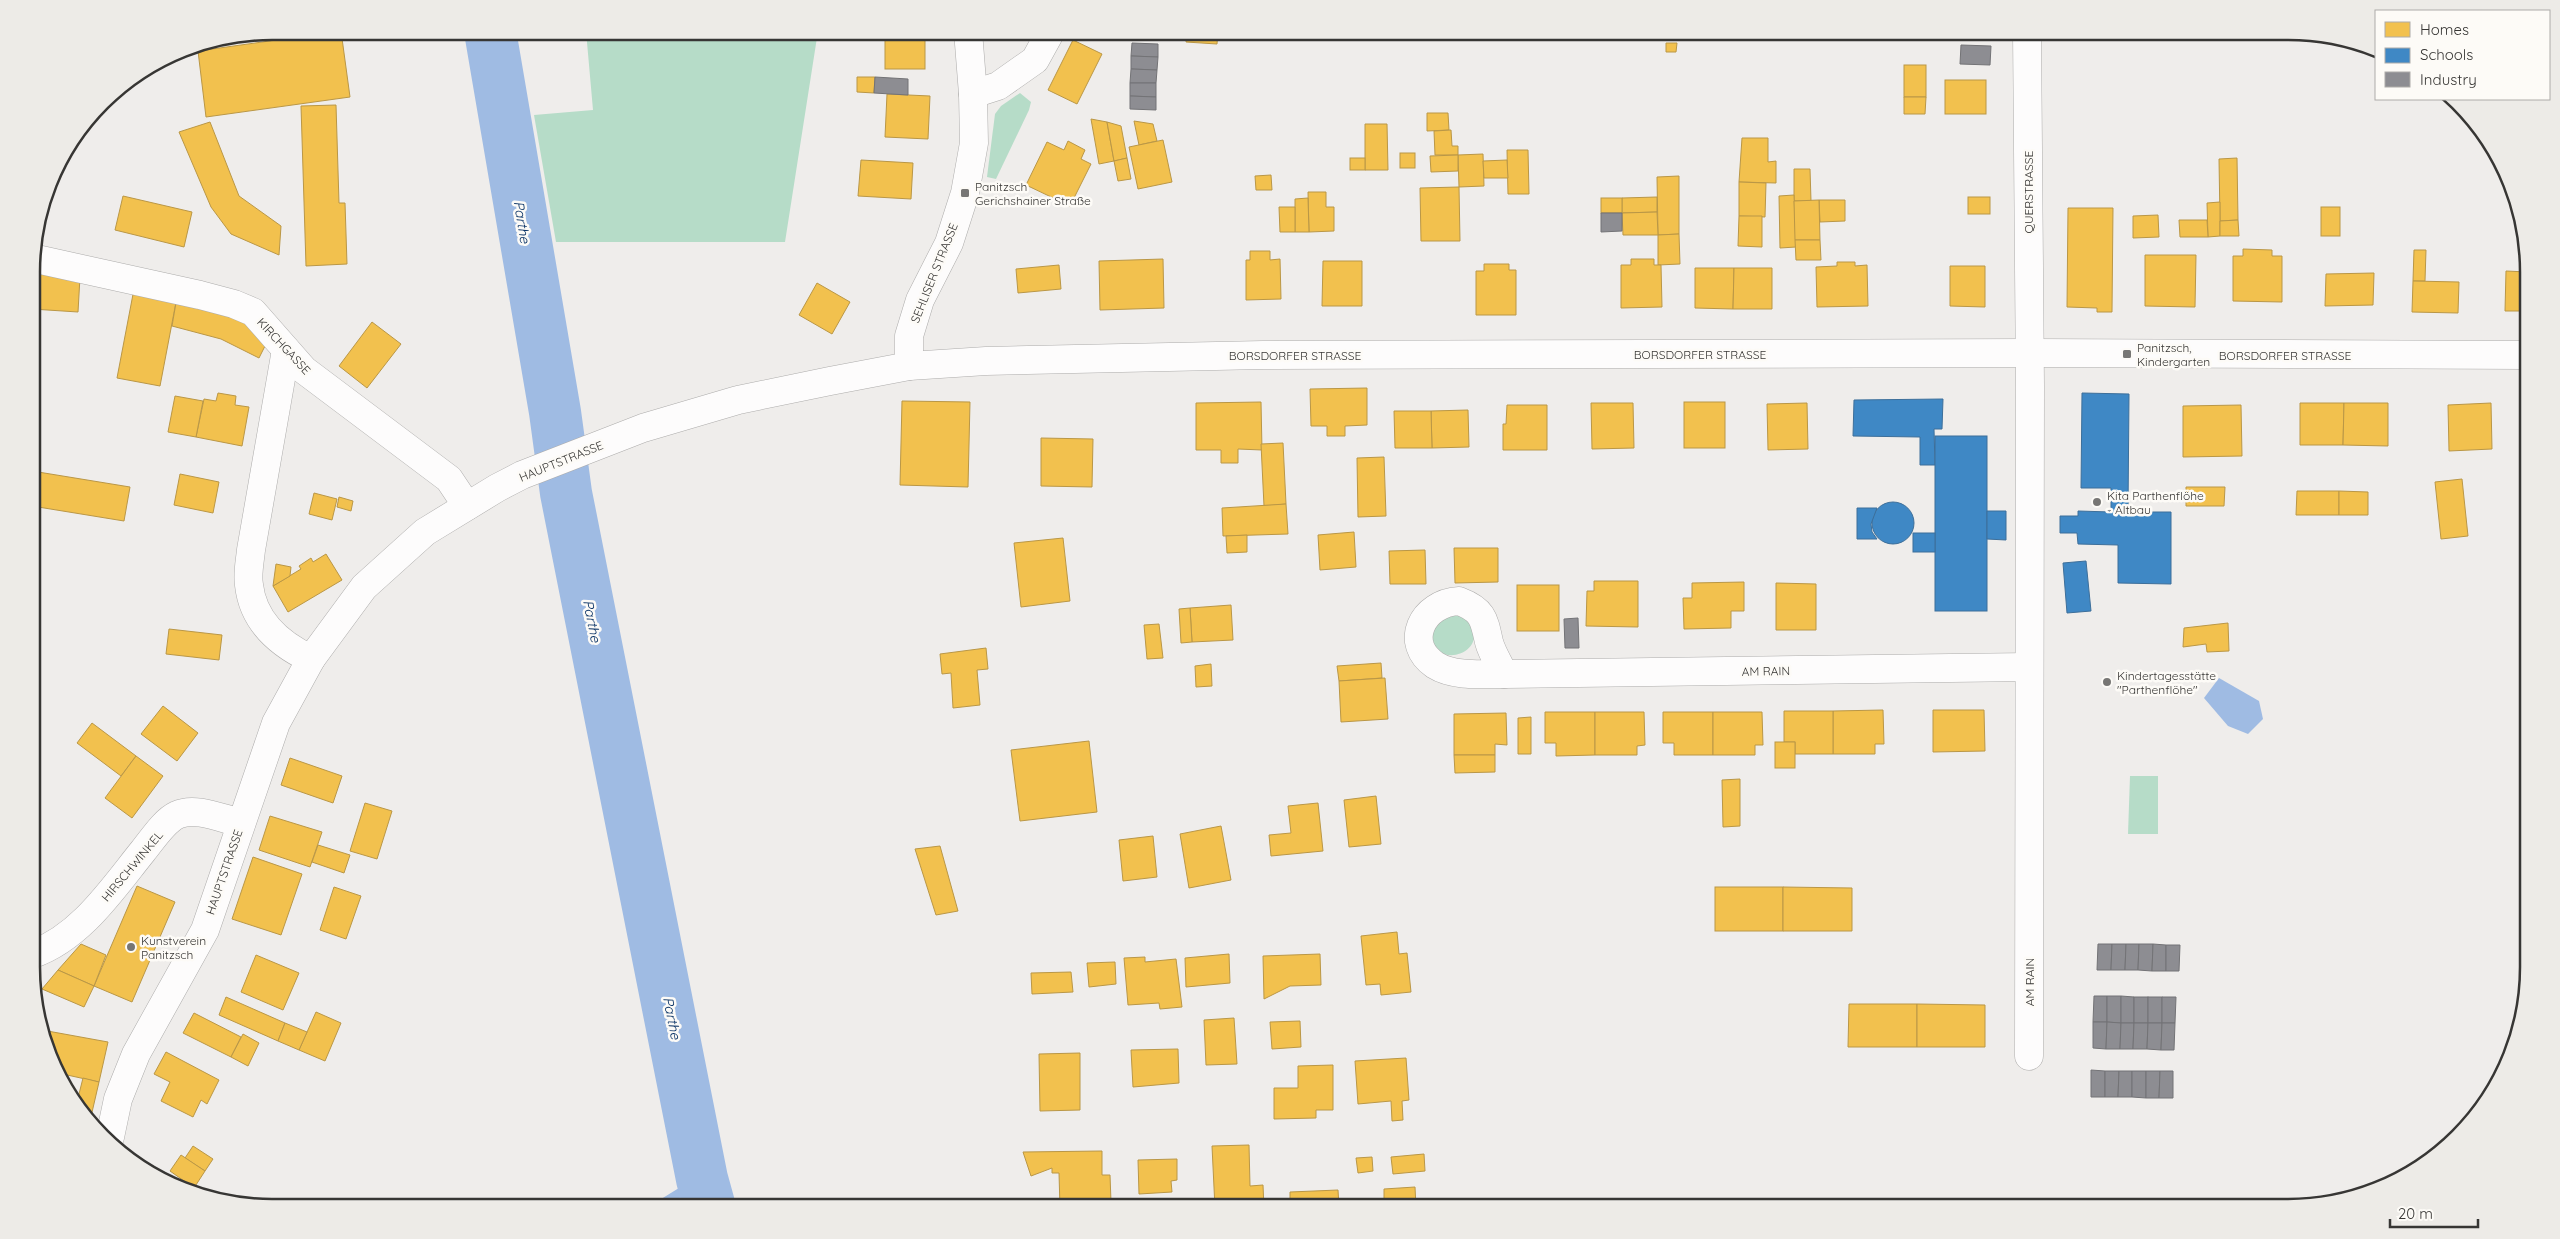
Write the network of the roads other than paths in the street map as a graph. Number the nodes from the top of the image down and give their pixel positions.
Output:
1 (969, 40) edge
2 (1045, 40) edge
3 (2027, 40) edge
4 (973, 94) junction
5 (40, 260) edge
6 (286, 350) junction
7 (2029, 353) junction
8 (2520, 355) edge
9 (909, 366) junction
10 (874, 373) joint
11 (466, 506) junction
12 (310, 659) junction
13 (2028, 667) junction
14 (1504, 674) dead end
15 (241, 823) junction
16 (40, 950) edge
17 (2029, 1056) dead end
18 (111, 1133) edge

1 - 4 street, SEHLISER STRASSE
2 - 4 street
3 - 7 street, QUERSTRASSE
4 - 9 street, SEHLISER STRASSE
5 - 6 street, KIRCHGASSE
6 - 11 street, KIRCHGASSE
6 - 12 street
7 - 8 street, BORSDORFER STRASSE
7 - 9 street, BORSDORFER STRASSE
7 - 13 street, AM RAIN
9 - 10 street, BORSDORFER STRASSE
10 - 11 street, HAUPTSTRASSE
11 - 12 street, HAUPTSTRASSE
12 - 15 street, HAUPTSTRASSE
13 - 14 street, AM RAIN
13 - 17 street, AM RAIN
15 - 16 street, HIRSCHWINKEL
15 - 18 street, HAUPTSTRASSE

